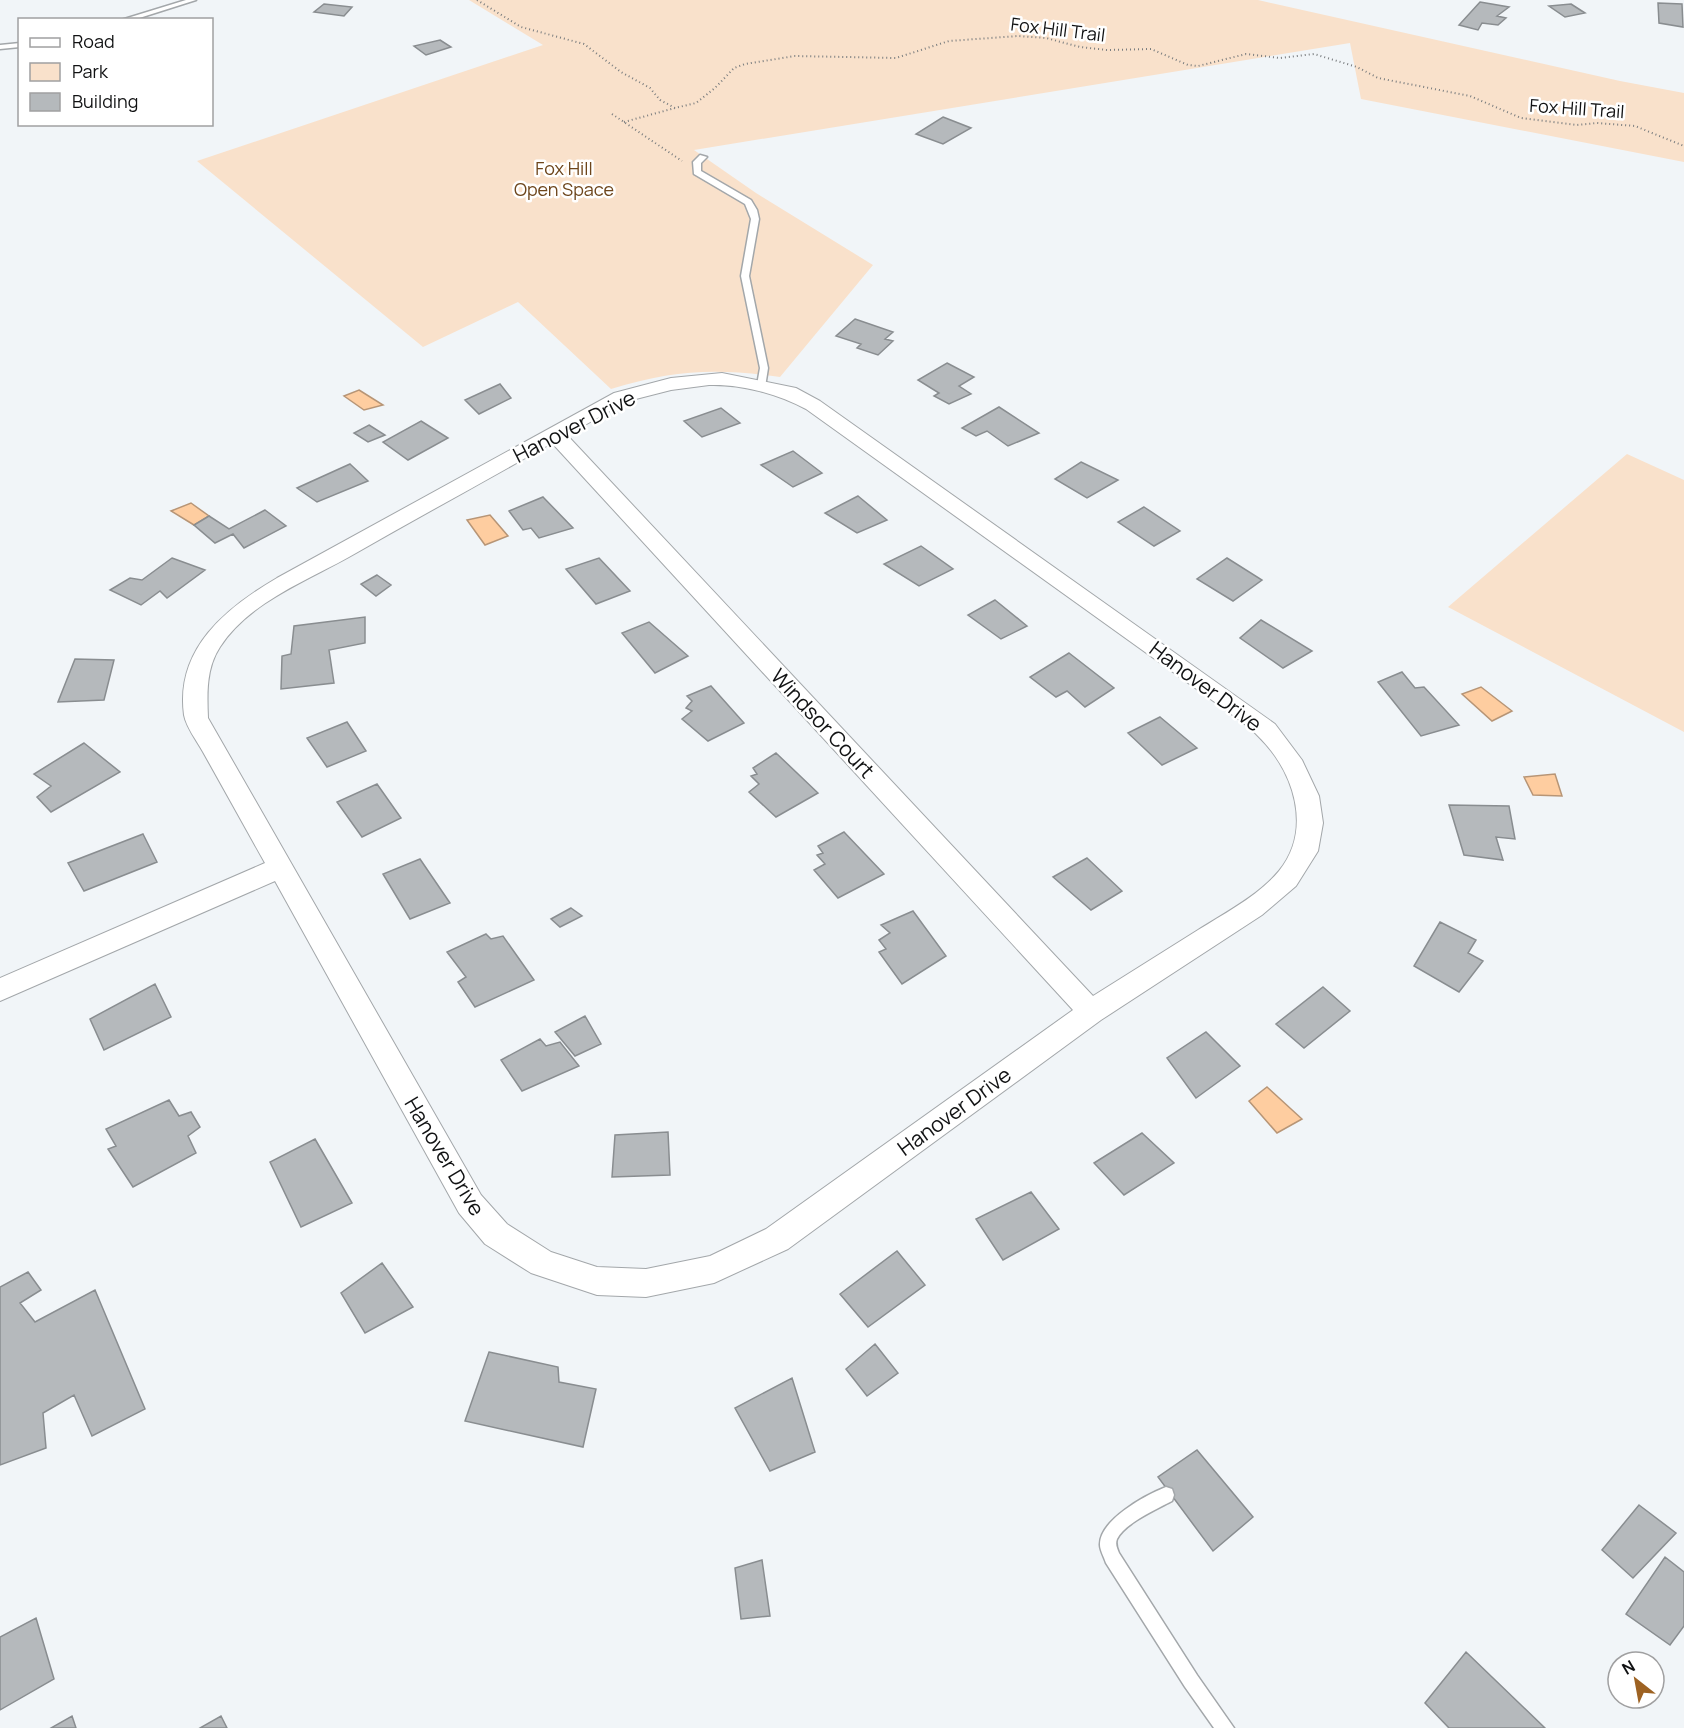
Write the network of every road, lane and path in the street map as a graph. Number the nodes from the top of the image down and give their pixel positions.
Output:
1 (193, 0) edge
2 (477, 0) edge
3 (131, 18) edge
4 (18, 45) edge
5 (0, 46) edge
6 (675, 108) junction
7 (612, 114) dead end
8 (624, 122) junction
9 (1684, 146) edge
10 (703, 157) dead end
11 (697, 172) junction
12 (762, 385) junction
13 (555, 434) junction
14 (279, 868) junction
15 (0, 990) edge
16 (1091, 1012) junction
17 (1166, 1495) dead end
18 (1225, 1728) edge

1 - 3 lane
2 - 6 path
4 - 5 lane
6 - 8 path, Fox Hill Trail
6 - 9 path, Fox Hill Trail
7 - 8 path
8 - 11 path
10 - 11 lane
11 - 12 lane
12 - 13 street, Hanover Drive
12 - 16 street, Hanover Drive
13 - 14 street, Hanover Drive
13 - 16 street, Windsor Court
14 - 15 street
14 - 16 street, Hanover Drive
17 - 18 lane

